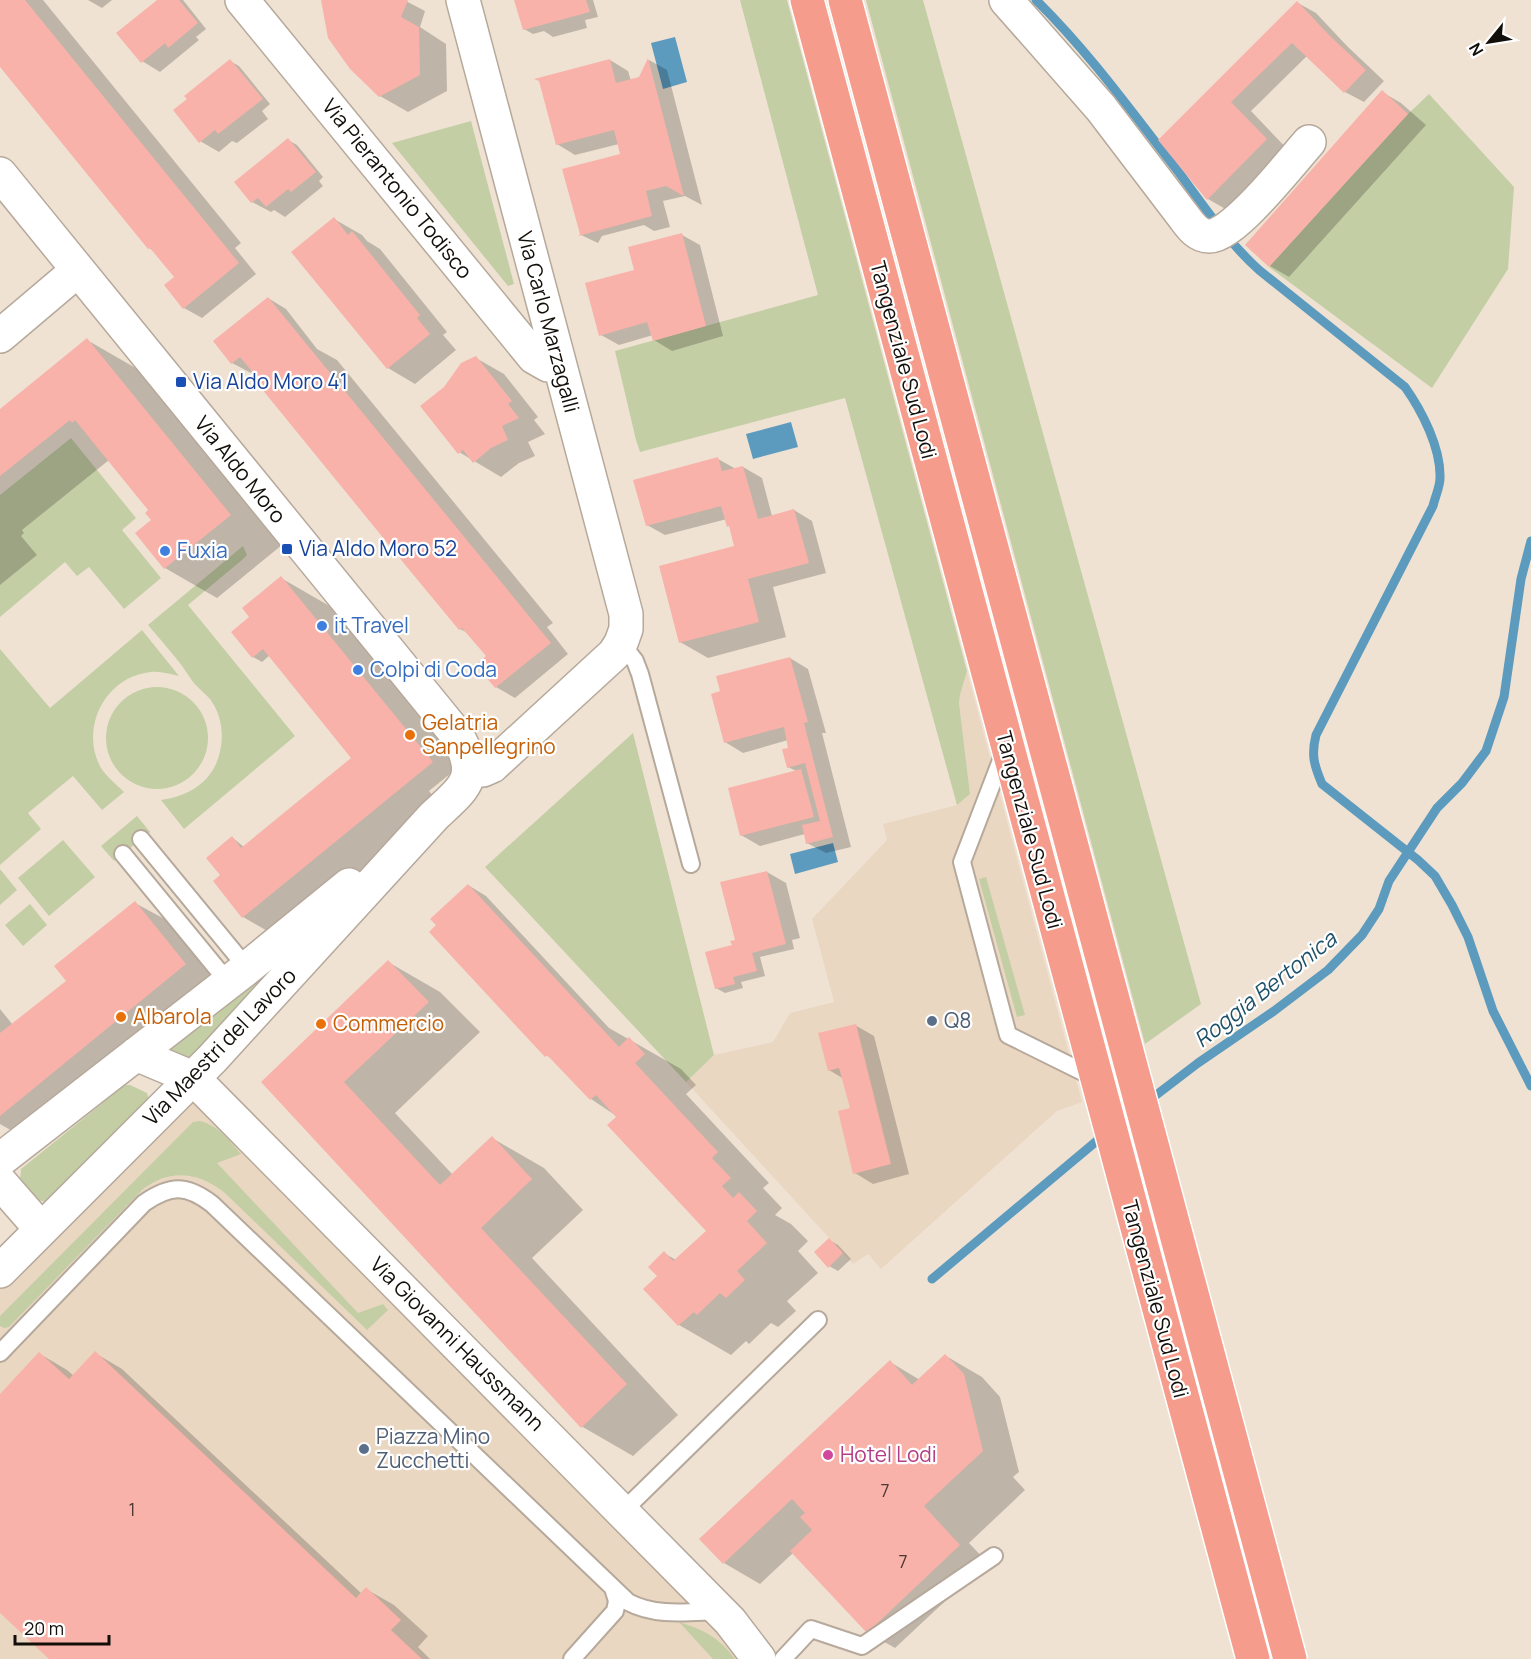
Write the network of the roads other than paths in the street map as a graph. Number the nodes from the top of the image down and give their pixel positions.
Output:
1 (242, 0) edge
2 (464, 0) edge
3 (807, 0) edge
4 (845, 0) edge
5 (1006, 0) edge
6 (1309, 142) dead end
7 (0, 174) edge
8 (78, 270) junction
9 (0, 336) edge
10 (559, 364) junction
11 (621, 643) junction
12 (1006, 747) junction
13 (470, 770) junction
14 (434, 816) junction
15 (141, 839) dead end
16 (123, 854) dead end
17 (691, 864) dead end
18 (237, 975) junction
19 (136, 1053) junction
20 (193, 1078) junction
21 (1097, 1085) junction
22 (0, 1160) edge
23 (0, 1182) edge
24 (41, 1229) junction
25 (0, 1271) edge
26 (818, 1320) dead end
27 (2, 1350) edge
28 (622, 1511) junction
29 (994, 1556) dead end
30 (612, 1587) junction
31 (720, 1611) junction
32 (573, 1659) edge
33 (759, 1659) edge
34 (783, 1659) edge
35 (1253, 1659) edge
36 (1290, 1659) edge

1 - 10 street, Via Pierantonio Todisco
2 - 10 street, Via Carlo Marzagalli
3 - 12 highway, Tangenziale Sud Lodi
4 - 36 highway, Tangenziale Sud Lodi
5 - 6 street
7 - 8 street, Via Aldo Moro
8 - 9 street
8 - 13 street, Via Aldo Moro
10 - 11 street, Via Carlo Marzagalli
11 - 13 street
11 - 17 lane
12 - 21 highway, Tangenziale Sud Lodi
12 - 21 lane
13 - 14 street, Via Maestri del Lavoro
14 - 18 street, Via Maestri del Lavoro
14 - 20 street, Via Maestri del Lavoro
15 - 18 lane
16 - 18 lane
18 - 19 street, Via Maestri del Lavoro
19 - 20 street, Via Giovanni Haussmann
19 - 22 street, Via Maestri del Lavoro
20 - 24 street, Via Maestri del Lavoro
20 - 28 street, Via Giovanni Haussmann
21 - 35 highway, Tangenziale Sud Lodi
23 - 24 street
24 - 25 street, Via Maestri del Lavoro
26 - 28 lane
27 - 30 lane
28 - 31 street, Via Giovanni Haussmann
29 - 34 lane
30 - 31 lane
30 - 32 lane
31 - 33 street, Via Giovanni Haussmann

